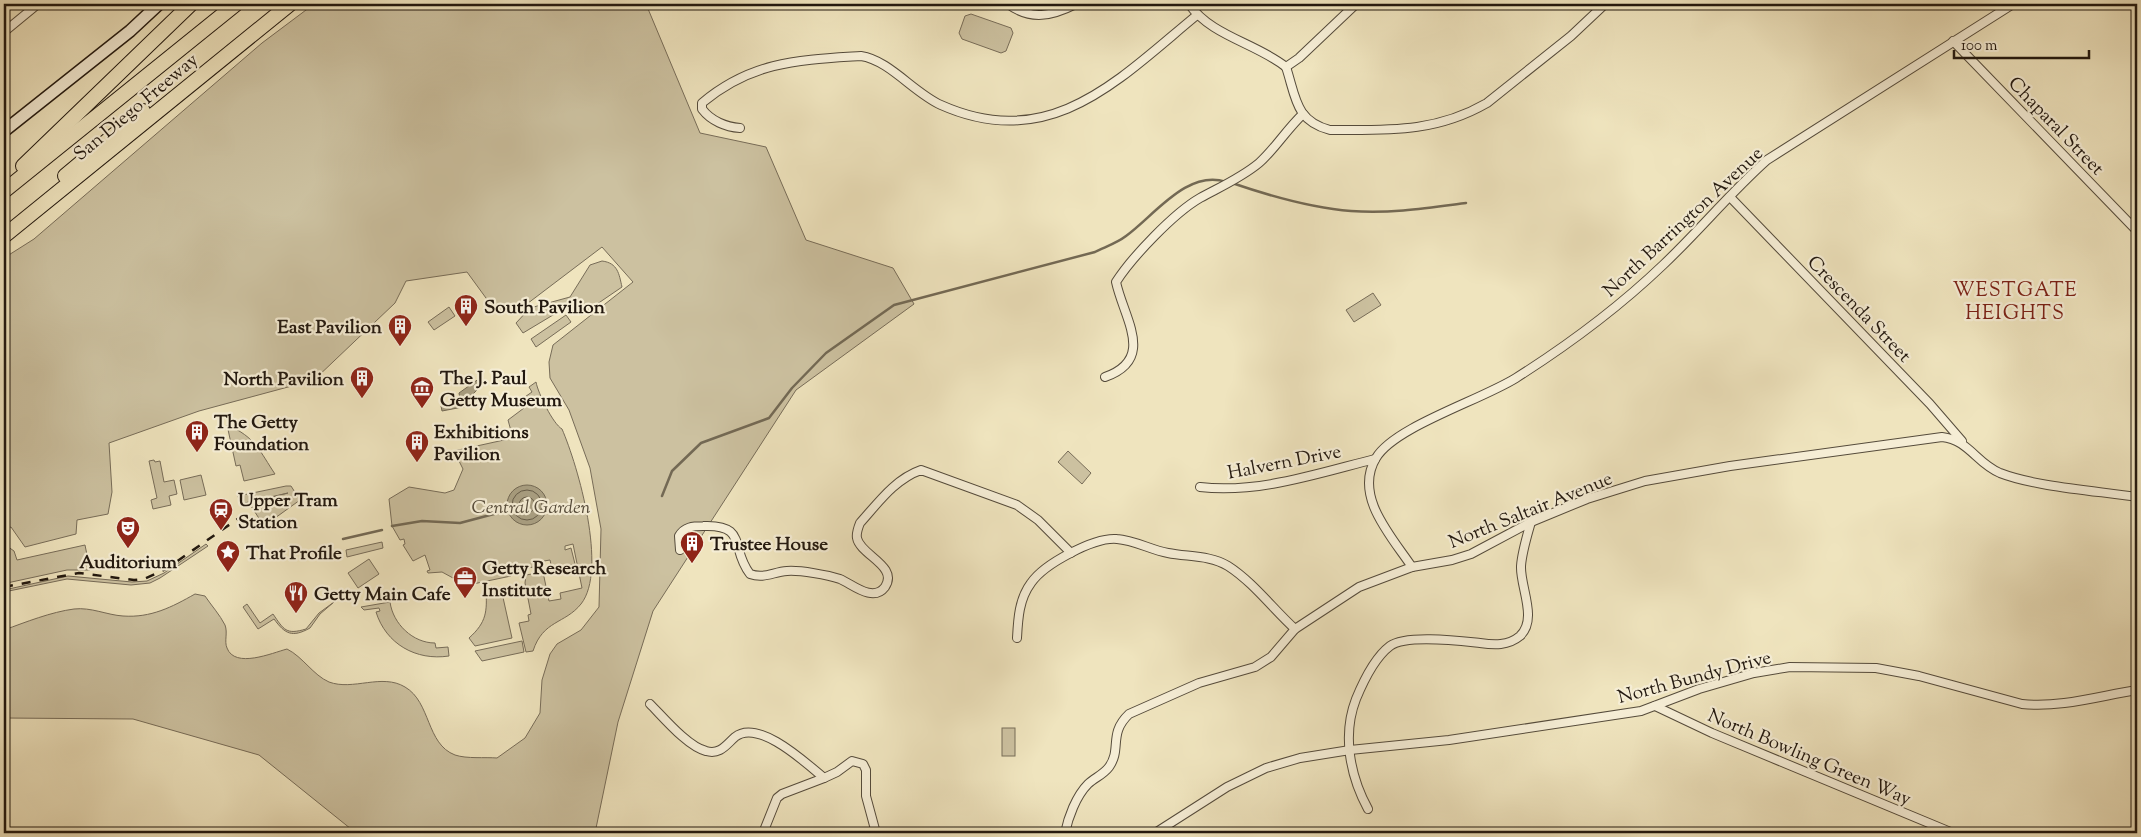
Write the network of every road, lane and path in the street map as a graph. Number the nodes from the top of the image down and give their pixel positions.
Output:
1 (38, 4) edge
2 (159, 4) edge
3 (191, 4) edge
4 (236, 4) edge
5 (275, 4) edge
6 (290, 4) edge
7 (1008, 4) edge
8 (1076, 4) edge
9 (1189, 4) edge
10 (1356, 4) edge
11 (1605, 4) edge
12 (2013, 4) edge
13 (1197, 15) junction
14 (4, 32) edge
15 (1953, 41) junction
16 (1286, 67) junction
17 (1303, 114) junction
18 (740, 128) dead end
19 (4, 132) edge
20 (4, 185) edge
21 (4, 191) edge
22 (1730, 197) junction
23 (4, 224) edge
24 (2137, 230) edge
25 (4, 236) edge
26 (1105, 377) dead end
27 (1964, 444) junction
28 (1375, 460) junction
29 (1200, 487) dead end
30 (2137, 497) edge
31 (1531, 522) junction
32 (680, 550) dead end
33 (1071, 553) junction
34 (1412, 566) junction
35 (1295, 629) junction
36 (1017, 638) dead end
37 (2137, 690) edge
38 (650, 704) dead end
39 (1655, 706) junction
40 (1350, 750) junction
41 (824, 778) junction
42 (1368, 809) dead end
43 (763, 833) edge
44 (876, 833) edge
45 (1065, 833) edge
46 (1156, 833) edge
47 (1953, 833) edge

1 - 14 street
2 - 19 main road
3 - 20 highway
4 - 21 highway, San Diego Freeway
5 - 23 highway
6 - 25 highway, San Diego Freeway
7 - 8 street
9 - 13 street
10 - 16 street
11 - 17 street
12 - 15 street, North Barrington Avenue
13 - 16 street
13 - 18 street
15 - 22 street, North Barrington Avenue
15 - 24 street, Chaparal Street
16 - 17 street
17 - 26 street
22 - 27 street, Crescenda Street
22 - 28 street, North Barrington Avenue
27 - 30 street
27 - 31 street, North Saltair Avenue
28 - 29 street, Halvern Drive
28 - 34 street
31 - 34 street, North Saltair Avenue
31 - 40 street
32 - 33 street
33 - 35 street
33 - 36 street
34 - 35 street, North Saltair Avenue
35 - 45 street, North Saltair Avenue
37 - 39 street, North Bundy Drive
38 - 41 street
39 - 40 street, North Bundy Drive
39 - 47 street, North Bowling Green Way
40 - 42 street
40 - 46 street, North Bundy Drive
41 - 43 street
41 - 44 street

